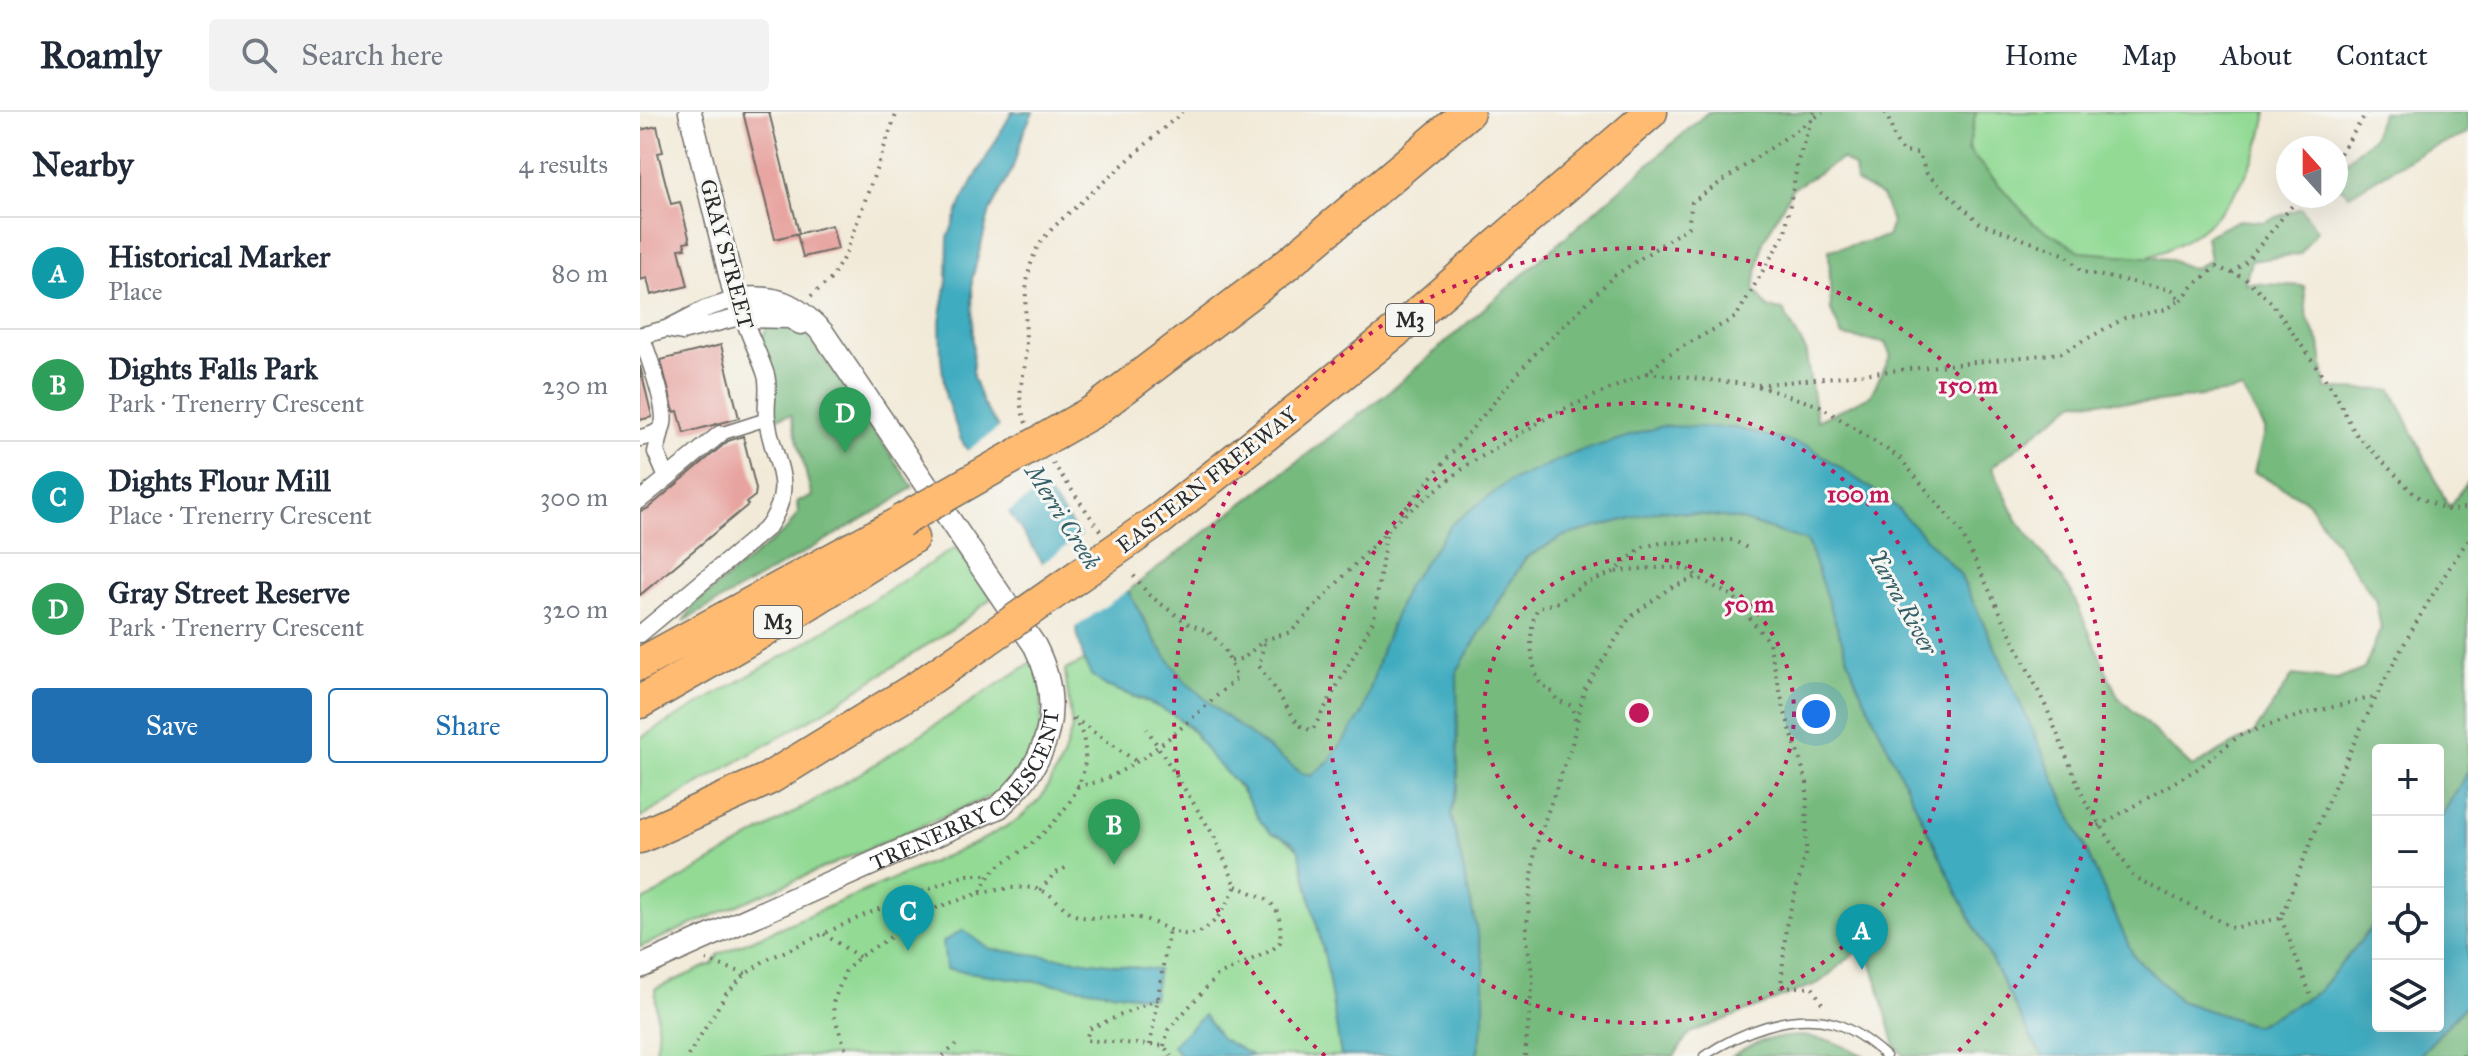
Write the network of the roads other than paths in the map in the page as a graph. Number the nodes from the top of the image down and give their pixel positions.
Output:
1 (690, 112) edge
2 (1468, 112) edge
3 (1651, 112) edge
4 (739, 307) junction
5 (641, 335) edge
6 (767, 419) junction
7 (662, 427) junction
8 (720, 434) joint
9 (640, 438) edge
10 (667, 478) junction
11 (640, 500) edge
12 (907, 530) junction
13 (640, 634) edge
14 (640, 664) edge
15 (640, 702) edge
16 (768, 779) junction
17 (640, 837) edge
18 (640, 854) edge
19 (640, 967) edge
20 (1704, 1056) edge
21 (1886, 1056) edge

1 - 4 street, GRAY STREET
2 - 12 highway, M3, bridge
3 - 16 highway, EASTERN FREEWAY / M3, bridge
4 - 5 street
4 - 6 street, GRAY STREET
4 - 19 street, TRENERRY CRESCENT
5 - 7 street
6 - 8 street
6 - 13 street, GRAY STREET
7 - 9 street
7 - 10 street
8 - 10 street
10 - 11 street
12 - 14 highway
12 - 15 highway, M3
16 - 17 highway, EASTERN FREEWAY / M3
16 - 18 highway
20 - 21 lane

